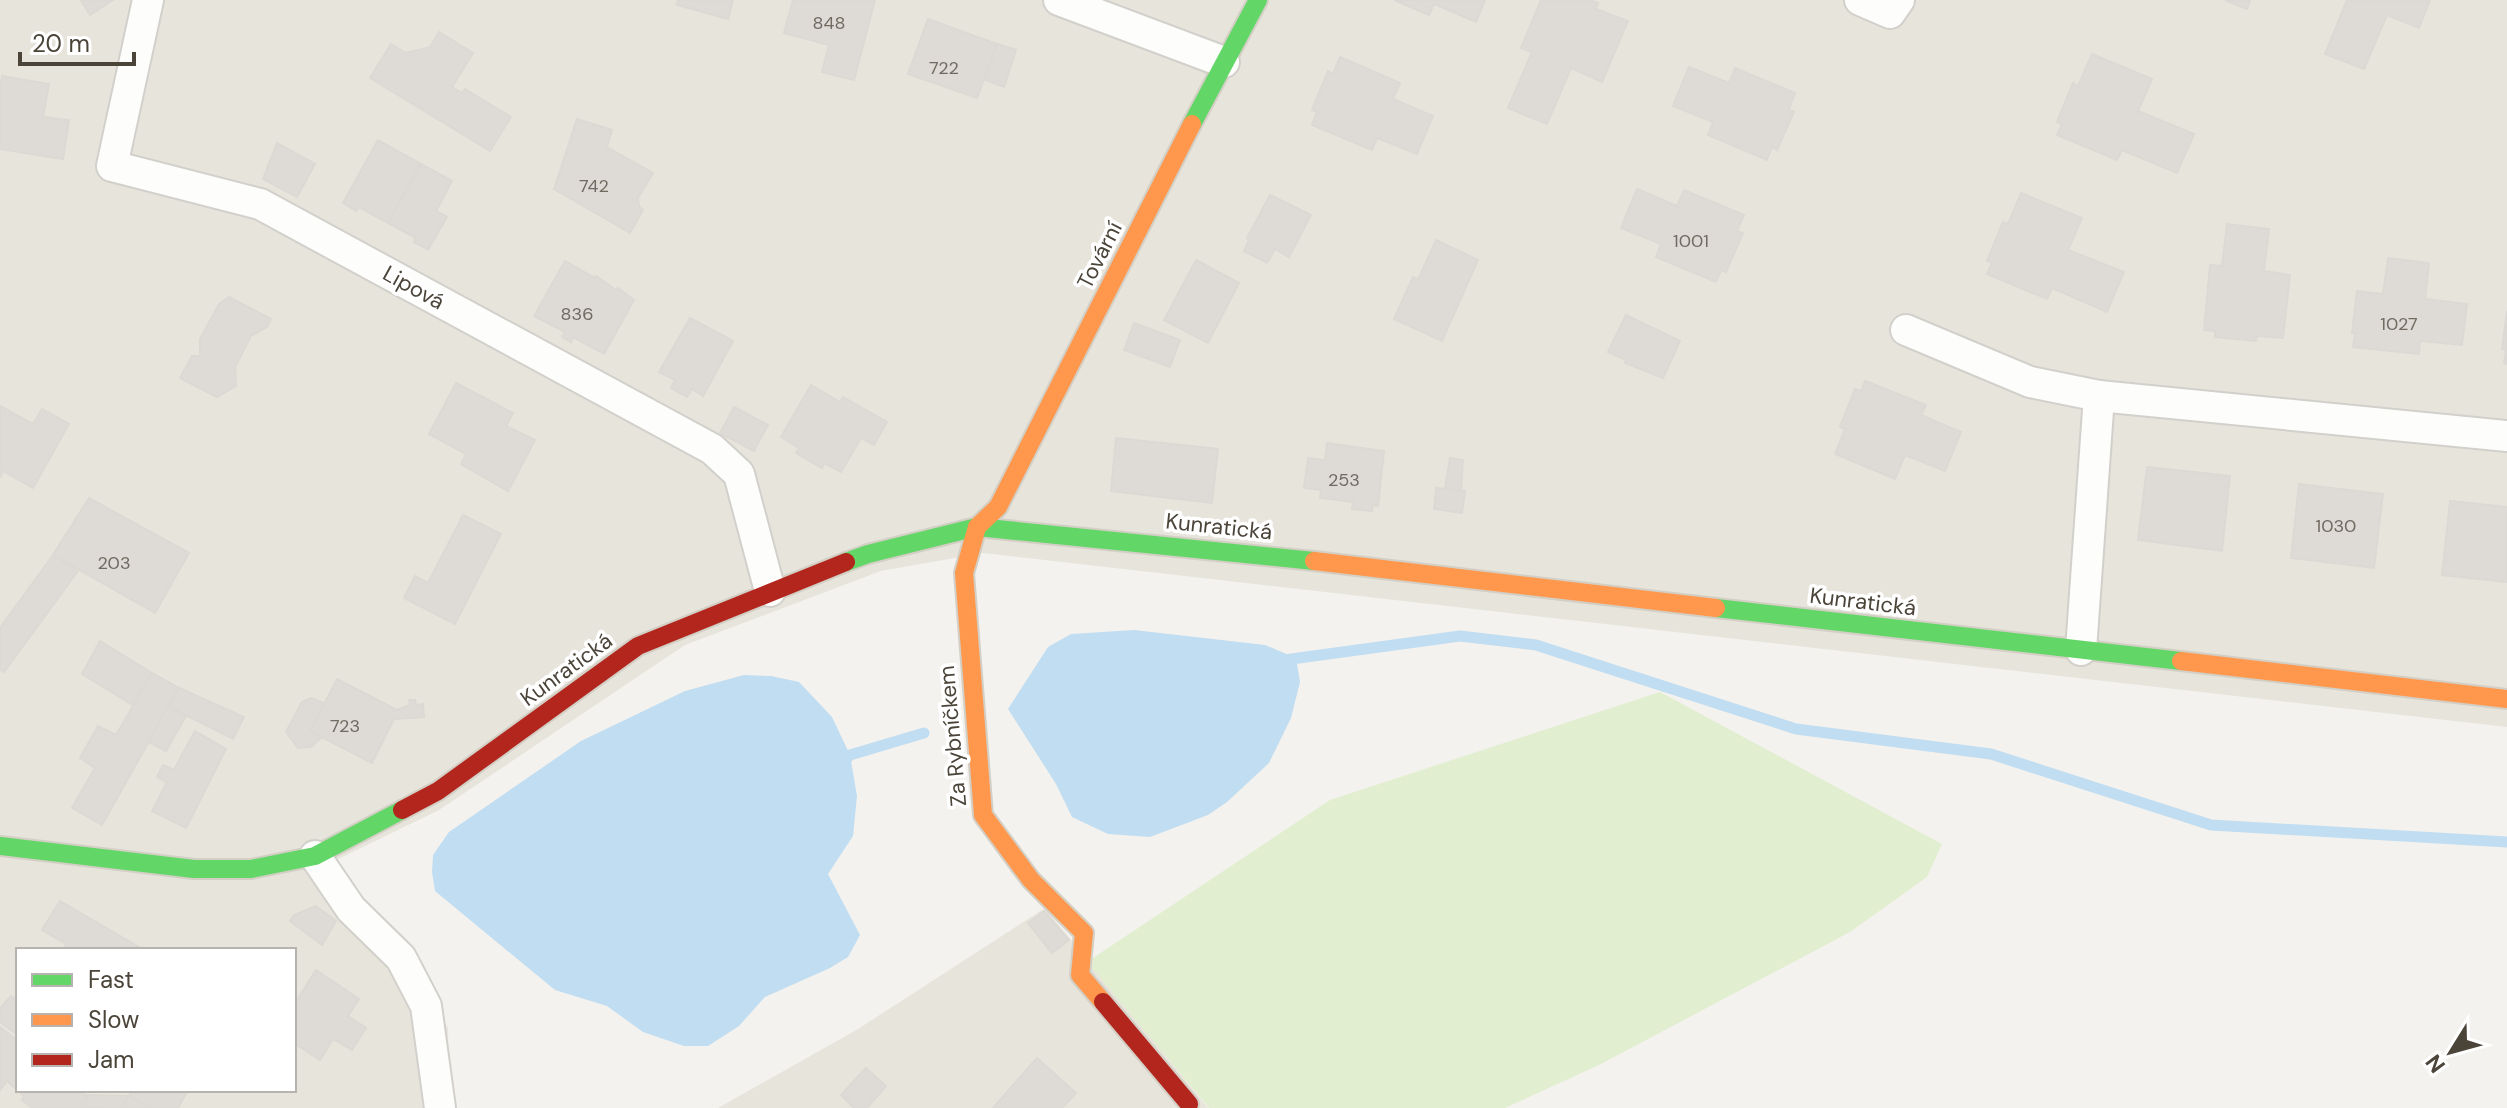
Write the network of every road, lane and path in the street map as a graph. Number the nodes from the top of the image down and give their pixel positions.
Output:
1 (148, 0) edge
2 (1059, 0) edge
3 (1258, 0) edge
4 (1860, 0) edge
5 (1899, 0) edge
6 (1224, 62) junction
7 (1906, 330) dead end
8 (2099, 396) junction
9 (2507, 436) edge
10 (977, 527) junction
11 (770, 591) junction
12 (2081, 650) junction
13 (2507, 699) edge
14 (3, 846) edge
15 (315, 856) junction
16 (1189, 1104) dead end
17 (440, 1108) edge

1 - 11 street, Lipová
2 - 6 street
3 - 6 street, Tovární
4 - 5 street
6 - 10 street, Tovární
7 - 8 street
8 - 9 street
8 - 12 street
10 - 11 street, Kunratická
10 - 12 street, Kunratická
10 - 16 street, Za Rybníčkem
11 - 15 street, Kunratická
12 - 13 street, Kunratická
14 - 15 street, Kunratická
15 - 17 street

